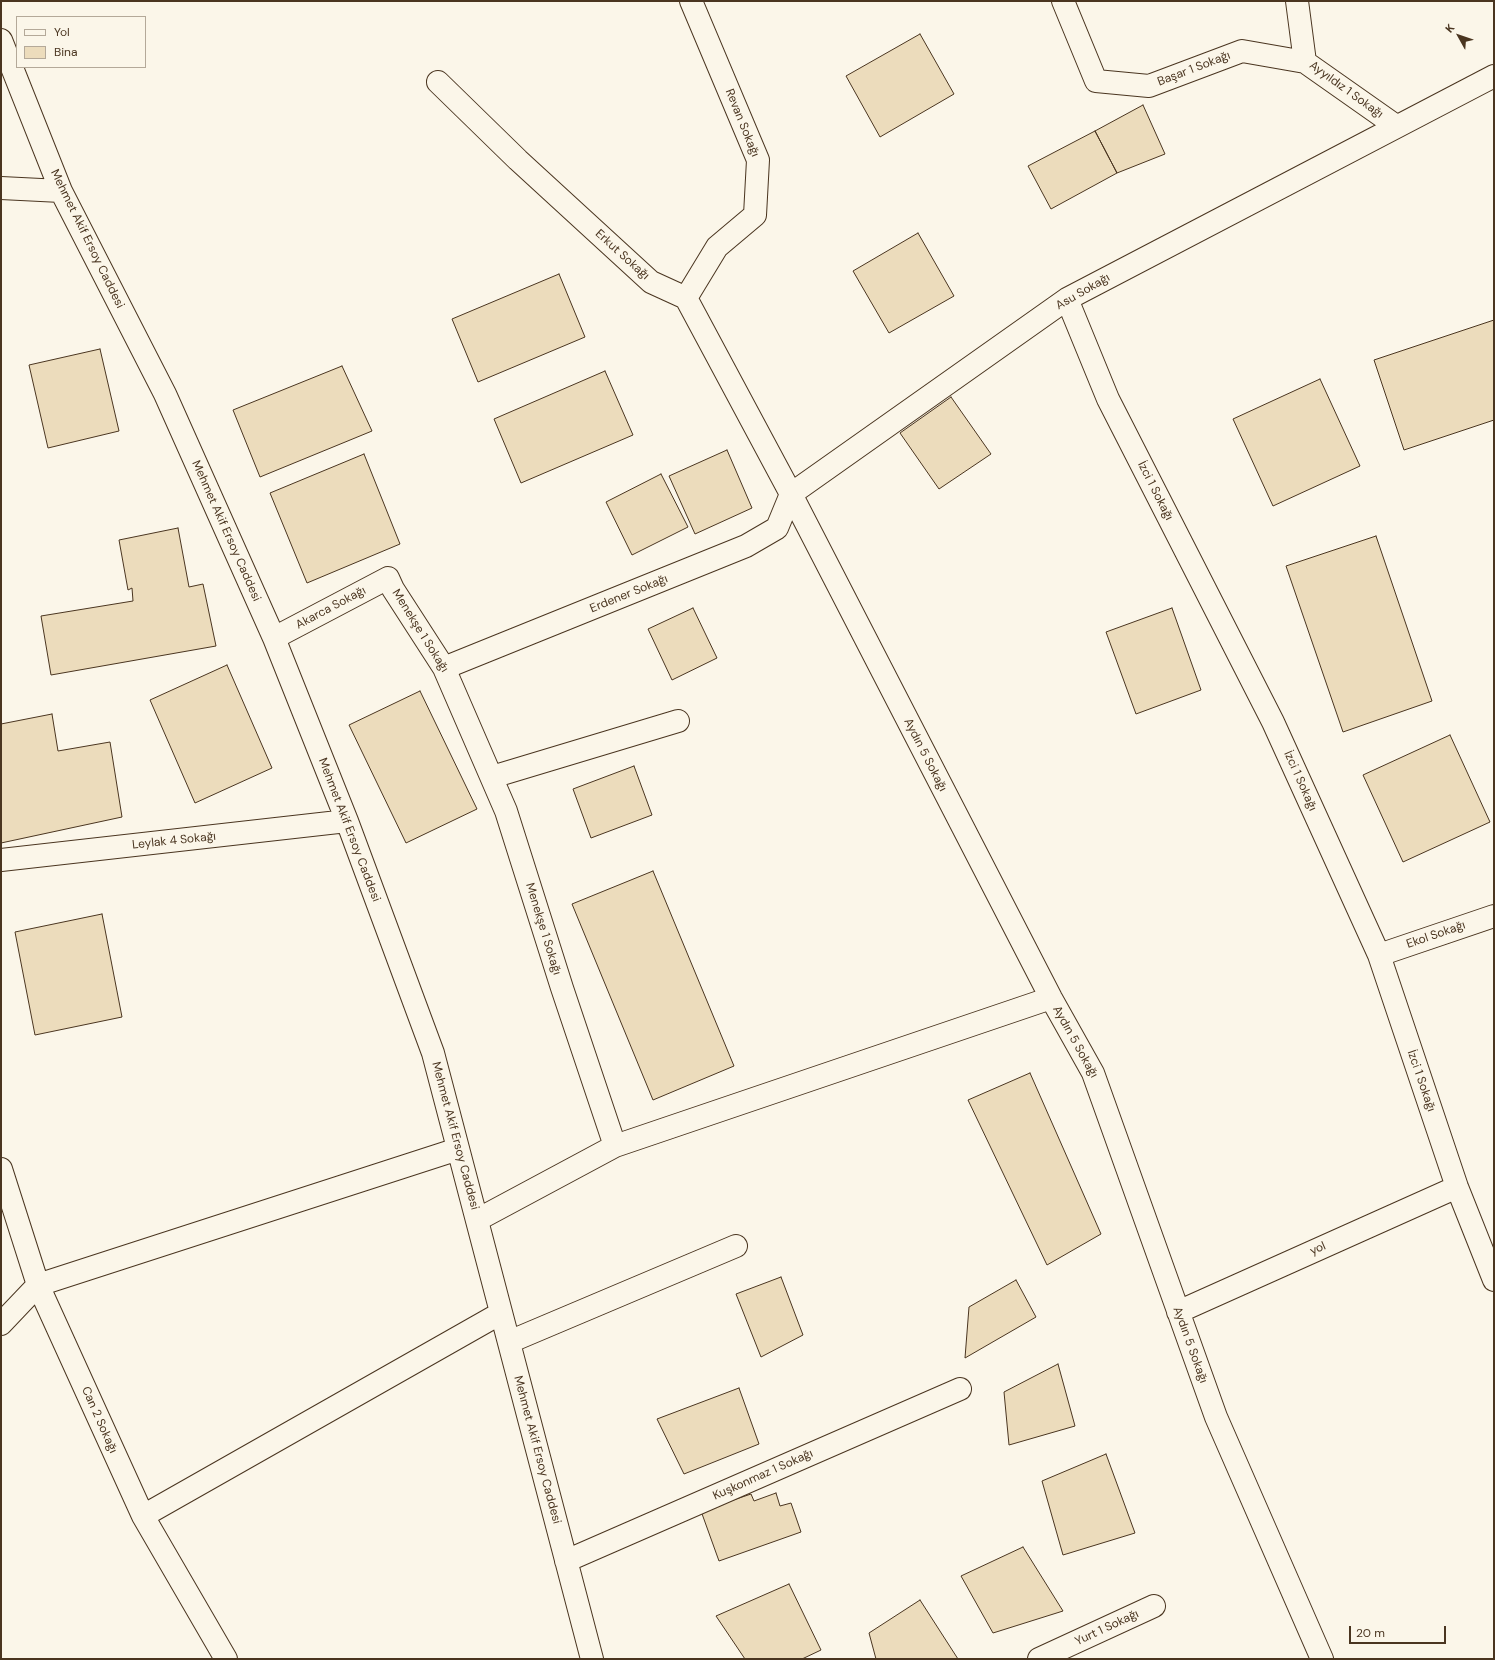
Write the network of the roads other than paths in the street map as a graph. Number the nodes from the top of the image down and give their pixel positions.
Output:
1 (691, 1) edge
2 (1063, 1) edge
3 (1297, 1) edge
4 (1, 40) edge
5 (1305, 62) junction
6 (1494, 76) edge
7 (438, 82) dead end
8 (1396, 126) junction
9 (1, 188) edge
10 (61, 191) junction
11 (686, 298) junction
12 (1067, 299) junction
13 (791, 494) junction
14 (388, 578) joint
15 (274, 638) junction
16 (444, 668) junction
17 (678, 721) dead end
18 (492, 777) junction
19 (347, 821) junction
20 (1, 860) edge
21 (1494, 916) edge
22 (1379, 955) junction
23 (1050, 998) junction
24 (615, 1146) junction
25 (458, 1149) junction
26 (1, 1169) edge
27 (1457, 1187) junction
28 (477, 1220) junction
29 (736, 1246) dead end
30 (1494, 1280) edge
31 (38, 1285) junction
32 (1178, 1312) junction
33 (501, 1313) junction
34 (1, 1324) edge
35 (509, 1342) junction
36 (960, 1389) dead end
37 (143, 1516) junction
38 (566, 1561) junction
39 (1154, 1606) dead end
40 (226, 1659) edge
41 (592, 1659) edge
42 (1038, 1659) edge
43 (1322, 1659) edge

1 - 11 street, Revan Sokağı
2 - 5 street, Başar 1 Sokağı
3 - 5 street, Ayyıldız 1 Sokağı
4 - 10 street, Mehmet Akif Ersoy Caddesi
5 - 8 street, Ayyıldız 1 Sokağı
6 - 8 street, Asu Sokağı
7 - 11 street, Erkut Sokağı
8 - 12 street, Asu Sokağı
9 - 10 street
10 - 15 street, Mehmet Akif Ersoy Caddesi
11 - 13 street
12 - 13 street, Asu Sokağı
12 - 22 street, İzci 1 Sokağı
13 - 16 street, Erdener Sokağı
13 - 23 street, Aydın 5 Sokağı
14 - 15 street, Akarca Sokağı
14 - 16 street, Menekşe 1 Sokağı
15 - 19 street, Mehmet Akif Ersoy Caddesi
16 - 18 street, Menekşe 1 Sokağı
17 - 18 street
18 - 24 street, Menekşe 1 Sokağı
19 - 20 street, Leylak 4 Sokağı
19 - 25 street, Mehmet Akif Ersoy Caddesi
21 - 22 street, Ekol Sokağı
22 - 27 street, İzci 1 Sokağı
23 - 24 street
23 - 32 street, Aydın 5 Sokağı
24 - 28 street
25 - 28 street, Mehmet Akif Ersoy Caddesi
25 - 31 street
26 - 31 street, Can 2 Sokağı
27 - 30 street, İzci 1 Sokağı
27 - 32 street, yol
28 - 33 street, Mehmet Akif Ersoy Caddesi
29 - 35 street
31 - 34 street
31 - 37 street, Can 2 Sokağı
32 - 43 street, Aydın 5 Sokağı
33 - 35 street, Mehmet Akif Ersoy Caddesi
33 - 37 street
35 - 38 street, Mehmet Akif Ersoy Caddesi
36 - 38 street, Kuşkonmaz 1 Sokağı
37 - 40 street, Can 2 Sokağı
38 - 41 street, Mehmet Akif Ersoy Caddesi
39 - 42 street, Yurt 1 Sokağı

